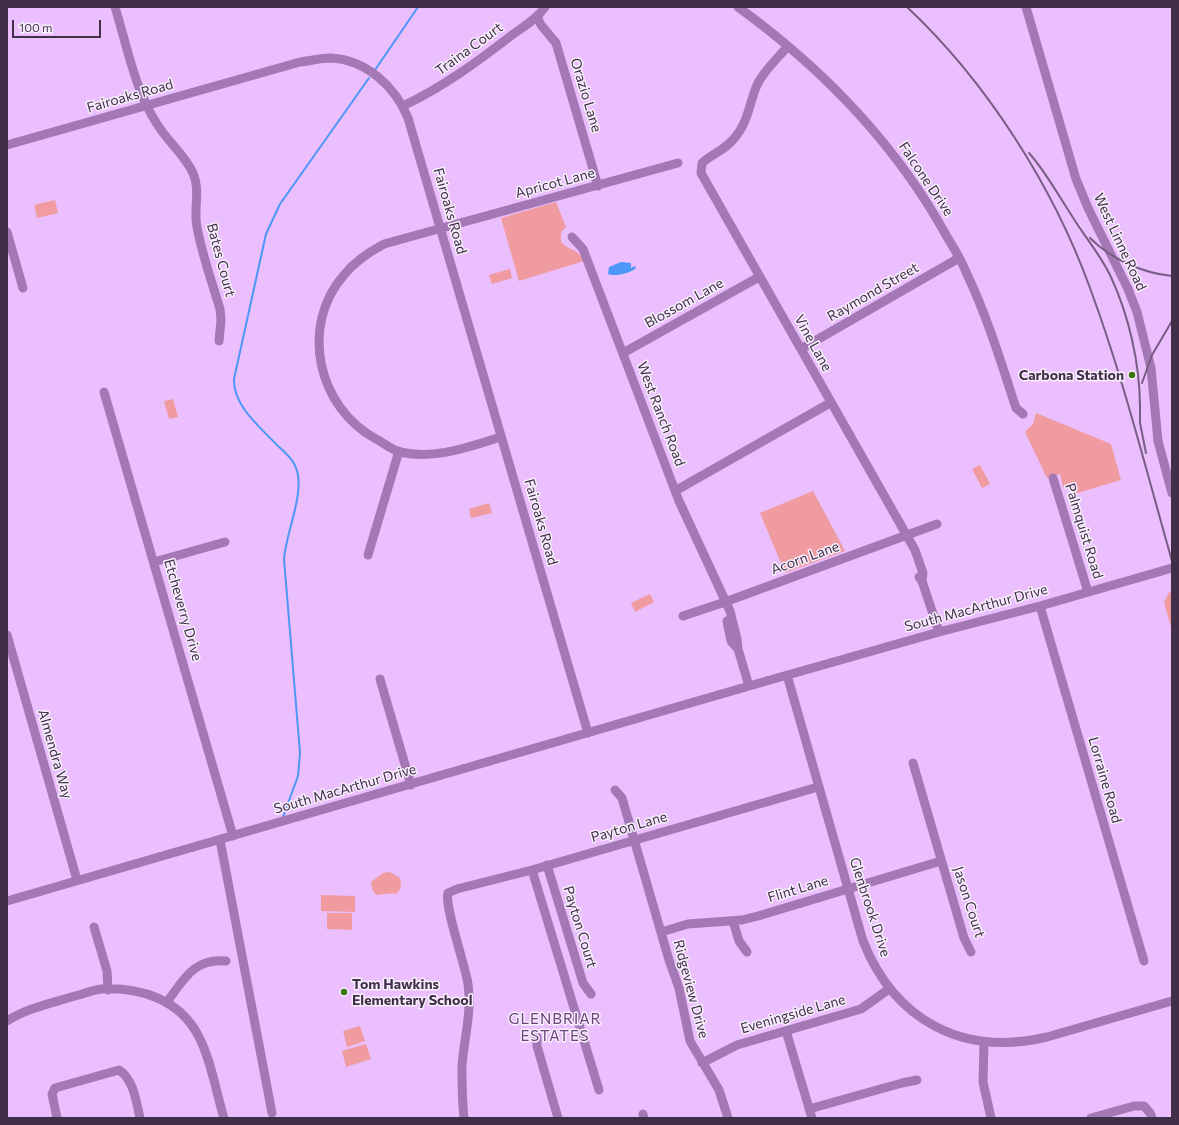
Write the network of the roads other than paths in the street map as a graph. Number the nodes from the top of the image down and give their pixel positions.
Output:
1 (116, 7) edge
2 (545, 7) edge
3 (738, 7) edge
4 (1026, 7) edge
5 (537, 16) junction
6 (788, 46) junction
7 (147, 106) junction
8 (403, 106) junction
9 (7, 145) edge
10 (678, 163) dead end
11 (598, 186) junction
12 (440, 228) junction
13 (7, 232) edge
14 (572, 237) dead end
15 (959, 258) junction
16 (759, 276) junction
17 (23, 288) dead end
18 (219, 341) dead end
19 (801, 349) junction
20 (623, 353) junction
21 (104, 392) dead end
22 (830, 403) junction
23 (1022, 414) dead end
24 (501, 437) junction
25 (399, 451) junction
26 (1053, 478) dead end
27 (675, 491) junction
28 (1172, 493) edge
29 (937, 524) dead end
30 (906, 536) junction
31 (225, 542) dead end
32 (368, 555) dead end
33 (154, 562) junction
34 (1172, 568) edge
35 (1088, 592) junction
36 (724, 602) junction
37 (1040, 606) junction
38 (683, 616) dead end
39 (939, 632) junction
40 (7, 635) edge
41 (787, 675) junction
42 (380, 679) dead end
43 (748, 686) junction
44 (588, 733) junction
45 (913, 763) dead end
46 (411, 785) junction
47 (818, 787) junction
48 (615, 790) dead end
49 (233, 836) junction
50 (634, 839) junction
51 (220, 840) junction
52 (941, 861) junction
53 (547, 865) junction
54 (532, 870) junction
55 (77, 880) junction
56 (848, 888) junction
57 (7, 901) edge
58 (733, 921) junction
59 (94, 927) dead end
60 (661, 932) junction
61 (747, 952) dead end
62 (971, 952) dead end
63 (226, 961) dead end
64 (1144, 962) dead end
65 (889, 989) junction
66 (108, 990) junction
67 (591, 994) dead end
68 (1172, 1001) edge
69 (167, 1002) junction
70 (7, 1021) edge
71 (786, 1031) junction
72 (537, 1037) dead end
73 (984, 1043) junction
74 (702, 1063) junction
75 (918, 1080) dead end
76 (599, 1090) dead end
77 (272, 1113) dead end
78 (811, 1114) edge
79 (56, 1118) edge
80 (140, 1118) edge
81 (224, 1118) edge
82 (464, 1118) edge
83 (558, 1118) edge
84 (728, 1118) edge
85 (991, 1118) edge
86 (1091, 1118) edge
87 (1152, 1118) edge

1 - 7 street, Bates Court
2 - 5 street, Traina Court
3 - 6 street, Falcone Drive
4 - 28 street, West Linne Road
5 - 8 street, Traina Court
5 - 11 street, Orazio Lane
6 - 15 street, Falcone Drive
6 - 16 street, Vine Lane
7 - 8 street, Fairoaks Road
7 - 9 street, Fairoaks Road
7 - 18 street, Bates Court
8 - 12 street, Fairoaks Road
10 - 11 street, Apricot Lane
11 - 12 street, Apricot Lane
12 - 24 street, Fairoaks Road
12 - 25 street, Apricot Lane
13 - 17 street
14 - 20 street, West Ranch Road
15 - 19 street, Raymond Street
15 - 23 street, Falcone Drive
16 - 19 street, Vine Lane
16 - 20 street, Blossom Lane
19 - 22 street, Vine Lane
20 - 27 street, West Ranch Road
21 - 33 street, Etcheverry Drive
22 - 27 street
22 - 30 street, Vine Lane
24 - 25 street
24 - 44 street, Fairoaks Road
25 - 32 street
26 - 35 street, Palmquist Road
27 - 36 street, West Ranch Road
29 - 30 street, Acorn Lane
30 - 36 street, Acorn Lane
30 - 39 street, Vine Lane
31 - 33 street
33 - 49 street, Etcheverry Drive
34 - 35 street, South MacArthur Drive
35 - 37 street, South MacArthur Drive
36 - 38 street, Acorn Lane
36 - 43 street, West Ranch Road
37 - 39 street, South MacArthur Drive
37 - 64 street, Lorraine Road
39 - 41 street, South MacArthur Drive
40 - 55 street, Almendra Way
41 - 43 street
41 - 47 street, Glenbrook Drive
42 - 46 street
43 - 44 street, South MacArthur Drive
44 - 46 street, South MacArthur Drive
45 - 52 street, Jason Court
46 - 49 street, South MacArthur Drive
47 - 50 street, Payton Lane
47 - 56 street, Glenbrook Drive
48 - 50 street, Ridgeview Drive
49 - 51 street, South MacArthur Drive
50 - 53 street, Payton Lane
50 - 60 street, Ridgeview Drive
51 - 55 street, South MacArthur Drive
51 - 77 street
52 - 56 street, Flint Lane
52 - 62 street, Jason Court
53 - 54 street, Payton Lane
53 - 67 street, Payton Court
54 - 76 street
54 - 82 street, Payton Lane
55 - 57 street, South MacArthur Drive
56 - 58 street, Flint Lane
56 - 65 street, Glenbrook Drive
58 - 60 street, Flint Lane
58 - 61 street
59 - 66 street
60 - 74 street, Ridgeview Drive
63 - 69 street
65 - 71 street, Eveningside Lane
65 - 73 street, Glenbrook Drive
66 - 69 street
66 - 70 street
68 - 73 street, Glenbrook Drive
69 - 81 street
71 - 74 street, Eveningside Lane
71 - 78 street
72 - 83 street
73 - 85 street
74 - 84 street, Ridgeview Drive
75 - 78 street
79 - 80 street
86 - 87 street

